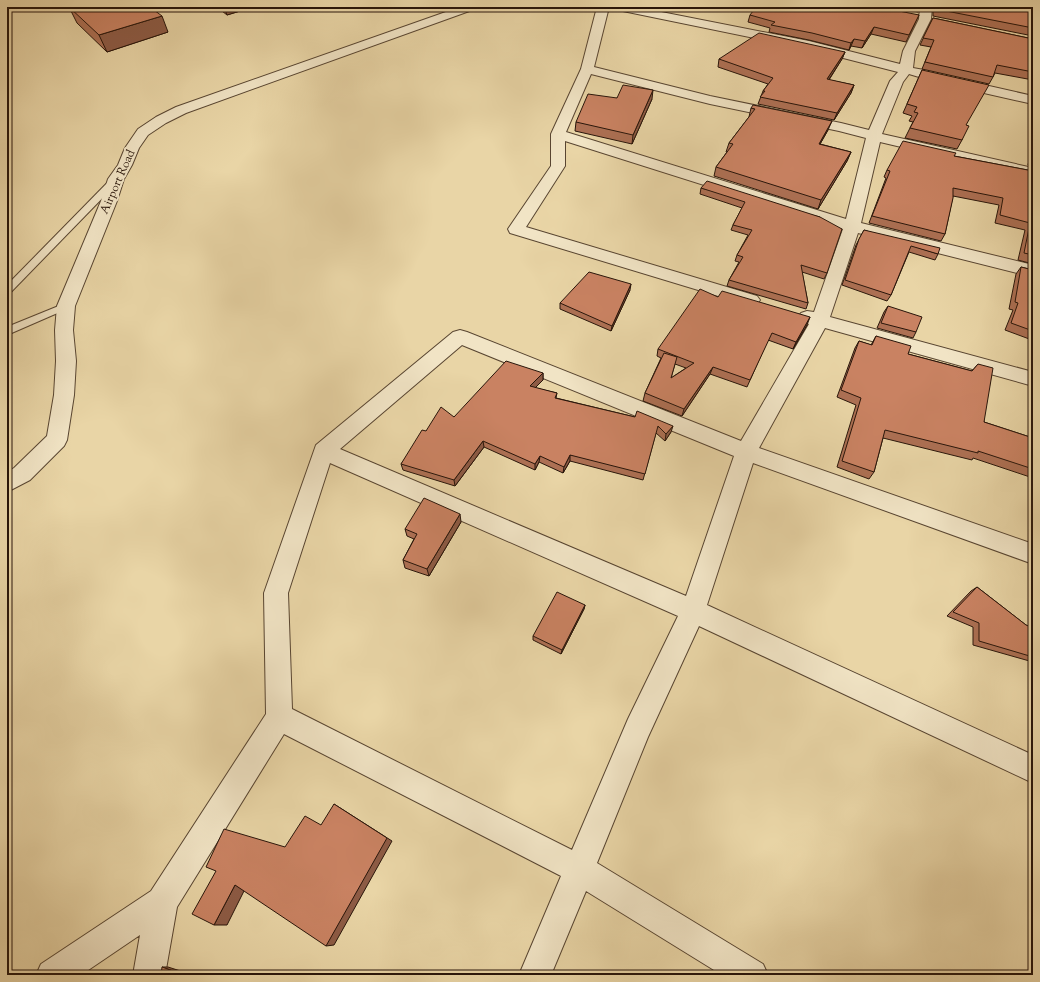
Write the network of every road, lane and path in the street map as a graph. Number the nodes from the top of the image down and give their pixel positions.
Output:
1 (471, 7) edge
2 (603, 7) edge
3 (618, 7) edge
4 (926, 16) edge
5 (587, 70) junction
6 (906, 70) junction
7 (929, 76) edge
8 (944, 79) edge
9 (1033, 100) edge
10 (558, 134) junction
11 (874, 136) junction
12 (1033, 173) edge
13 (116, 179) junction
14 (852, 226) junction
15 (1033, 271) edge
16 (7, 291) edge
17 (768, 305) edge
18 (66, 306) junction
19 (790, 312) edge
20 (820, 321) junction
21 (7, 331) edge
22 (1033, 379) edge
23 (323, 451) junction
24 (746, 452) junction
25 (7, 483) edge
26 (1033, 554) edge
27 (693, 611) junction
28 (279, 717) junction
29 (1033, 769) edge
30 (580, 870) junction
31 (162, 902) junction
32 (52, 975) edge
33 (149, 975) edge
34 (535, 975) edge
35 (752, 975) edge

1 - 13 street, Airport Road
2 - 5 street
3 - 6 street
4 - 6 street
5 - 10 street
5 - 11 street
6 - 7 street
6 - 11 street
8 - 9 street
10 - 14 street
10 - 17 street
11 - 12 street
11 - 14 street
13 - 16 lane
13 - 18 street, Airport Road
14 - 15 street
14 - 20 street
18 - 21 lane
18 - 25 street, Airport Road
19 - 20 street
20 - 22 street
20 - 24 street
23 - 24 street
23 - 27 street
23 - 28 street
24 - 26 street
24 - 27 street
27 - 29 street
27 - 30 street
28 - 30 street
28 - 31 street
30 - 34 street
30 - 35 street
31 - 32 street
31 - 33 street

